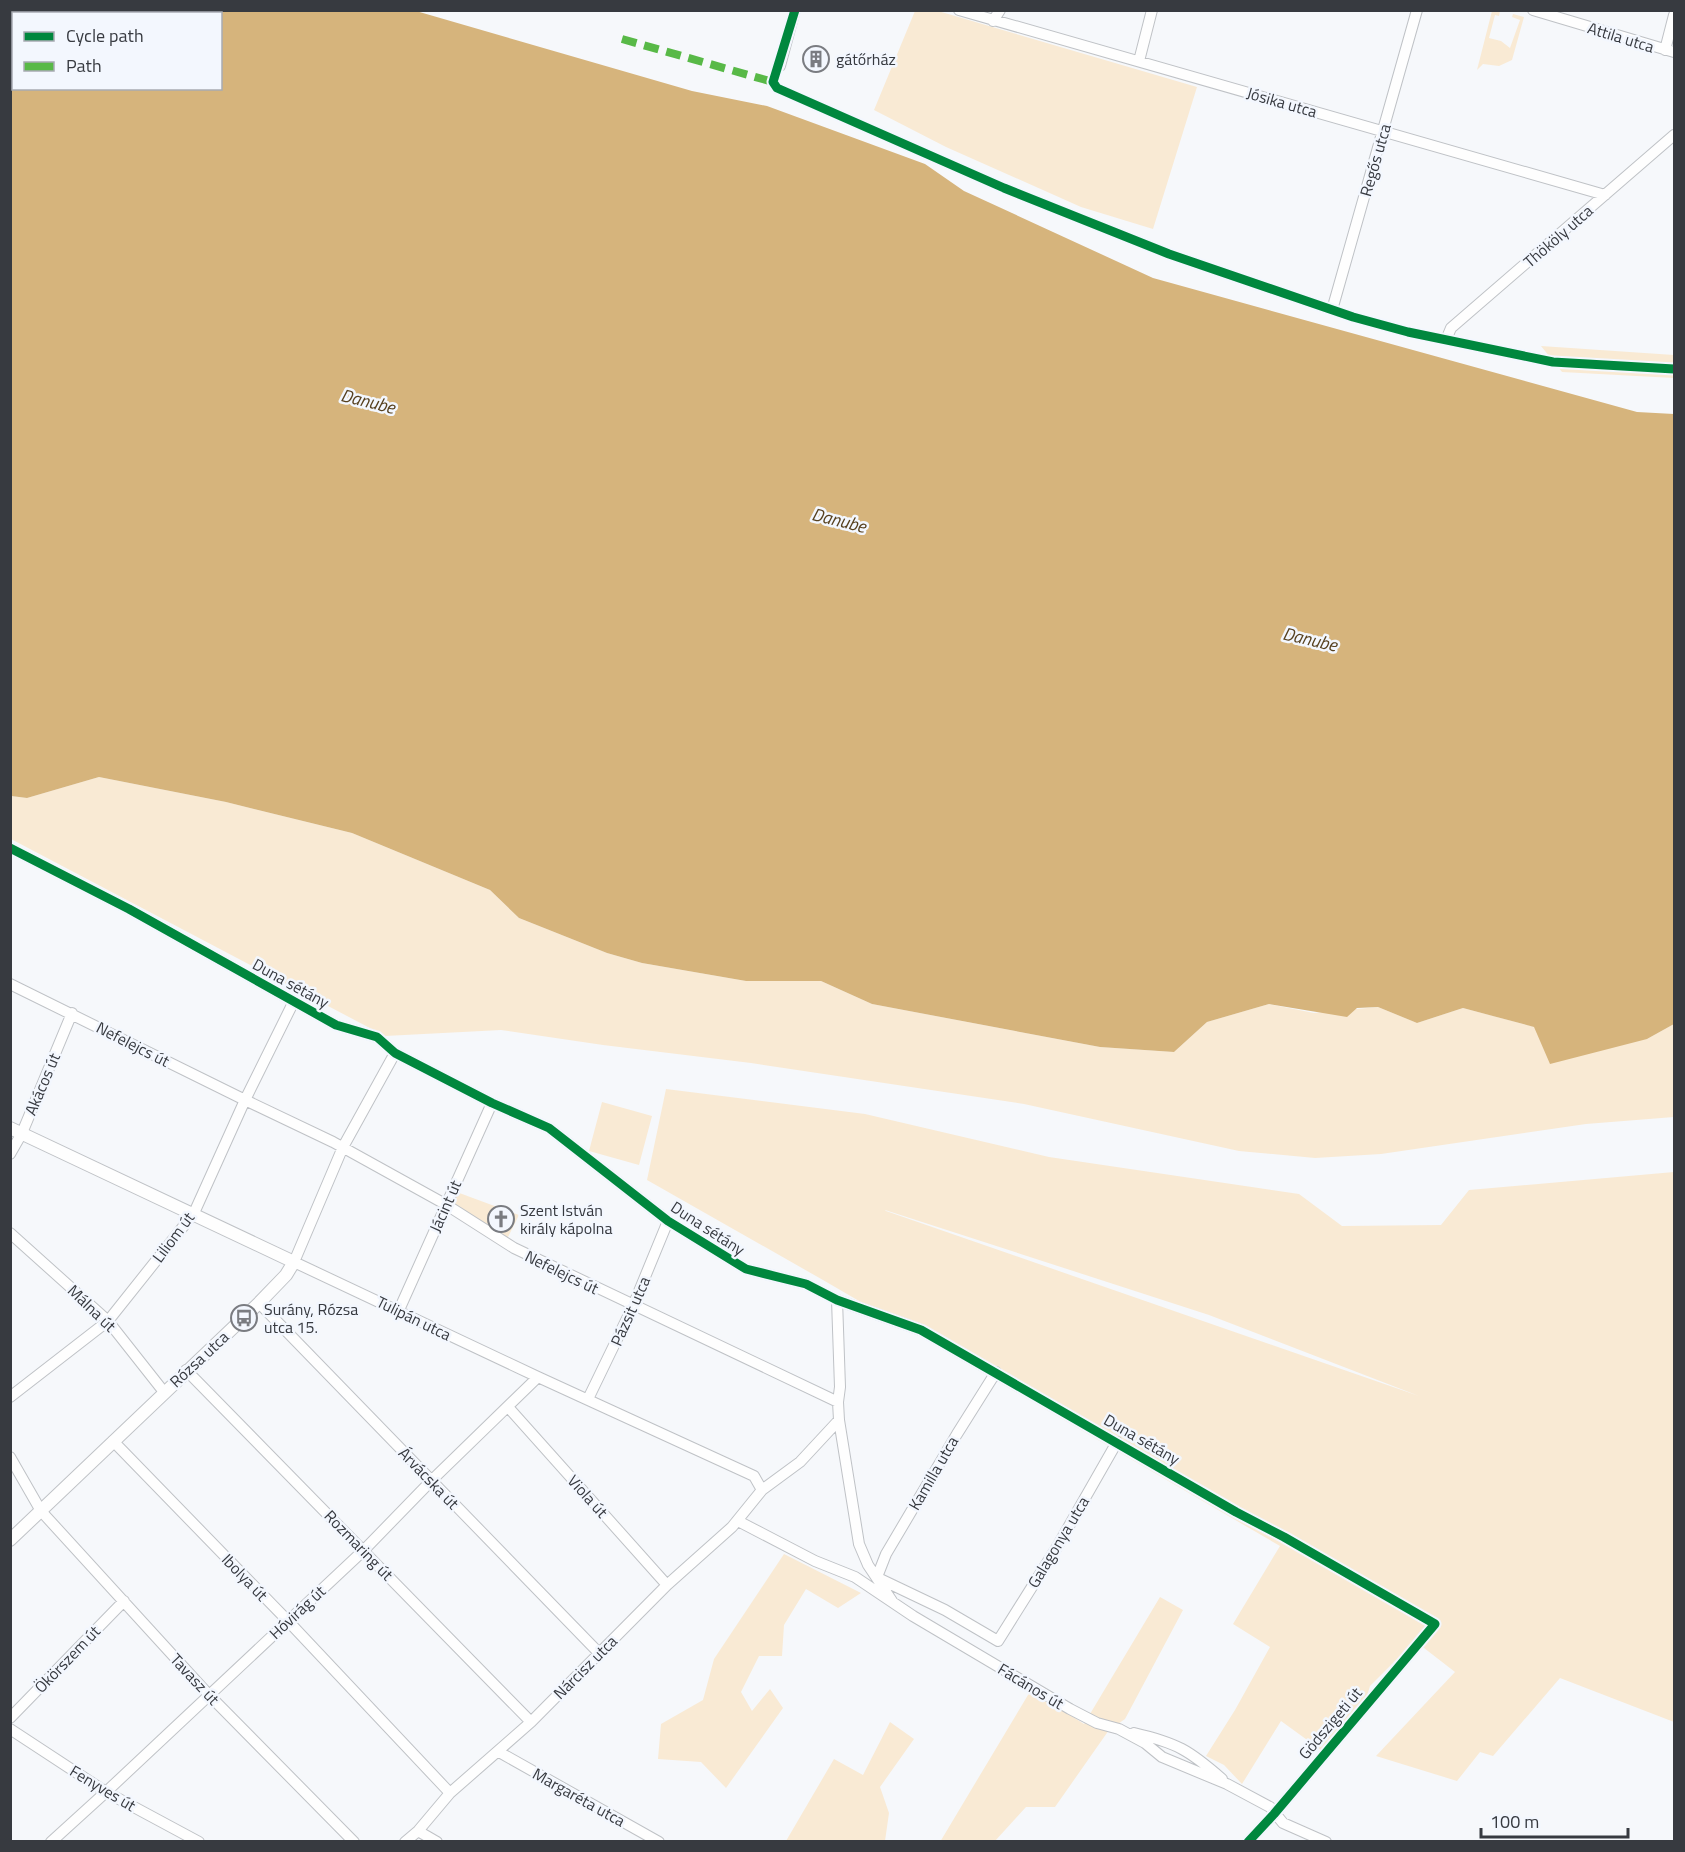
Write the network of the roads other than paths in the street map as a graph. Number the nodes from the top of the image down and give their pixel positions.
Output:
1 (795, 10) edge
2 (959, 10) edge
3 (1000, 10) edge
4 (1152, 10) edge
5 (1417, 10) edge
6 (1533, 10) edge
7 (1674, 15) edge
8 (993, 21) junction
9 (1670, 51) edge
10 (1139, 61) junction
11 (780, 66) dead end
12 (1383, 132) junction
13 (1674, 135) edge
14 (1605, 195) junction
15 (1332, 310) dead end
16 (1446, 340) dead end
17 (10, 848) edge
18 (10, 984) edge
19 (294, 1001) junction
20 (72, 1013) junction
21 (395, 1053) junction
22 (245, 1100) junction
23 (492, 1103) junction
24 (16, 1130) edge
25 (343, 1147) junction
26 (10, 1154) edge
27 (446, 1204) junction
28 (194, 1213) junction
29 (668, 1221) junction
30 (10, 1233) edge
31 (294, 1262) junction
32 (837, 1300) junction
33 (259, 1303) junction
34 (633, 1306) junction
35 (399, 1310) junction
36 (108, 1321) junction
37 (186, 1370) junction
38 (996, 1372) junction
39 (538, 1377) junction
40 (164, 1392) junction
41 (10, 1397) edge
42 (588, 1399) junction
43 (838, 1402) junction
44 (508, 1407) junction
45 (839, 1420) junction
46 (113, 1441) junction
47 (1117, 1442) junction
48 (10, 1457) edge
49 (432, 1480) junction
50 (762, 1490) junction
51 (42, 1511) junction
52 (738, 1521) junction
53 (10, 1540) edge
54 (364, 1550) junction
55 (855, 1577) junction
56 (877, 1577) junction
57 (667, 1585) junction
58 (124, 1601) junction
59 (892, 1601) junction
60 (288, 1621) junction
61 (1436, 1624) joint
62 (599, 1653) junction
63 (209, 1695) junction
64 (10, 1718) edge
65 (531, 1722) junction
66 (10, 1729) edge
67 (1119, 1729) junction
68 (499, 1752) junction
69 (1227, 1784) junction
70 (106, 1792) junction
71 (450, 1793) junction
72 (1274, 1814) junction
73 (418, 1830) junction
74 (51, 1842) edge
75 (199, 1842) edge
76 (354, 1842) edge
77 (405, 1842) edge
78 (437, 1842) edge
79 (659, 1842) edge
80 (1248, 1842) edge
81 (1326, 1842) edge

1 - 11 street
2 - 8 street, Jósika utca
3 - 8 street
4 - 10 street
5 - 12 street, Regős utca
6 - 9 street, Attila utca
7 - 9 street
8 - 10 street, Jósika utca
10 - 12 street, Jósika utca
12 - 14 street, Jósika utca
12 - 15 street, Regős utca
13 - 14 street, Thököly utca
14 - 16 street, Thököly utca
17 - 19 street, Duna sétány
18 - 20 street, Nefelejcs út
19 - 21 street, Duna sétány
19 - 22 street, Liliom út
20 - 22 street, Nefelejcs út
20 - 24 street, Akácos út
21 - 23 street, Duna sétány
21 - 25 street, Rózsa utca
22 - 25 street, Nefelejcs út
22 - 28 street, Liliom út
23 - 27 street, Jácint út
23 - 29 street, Duna sétány
24 - 26 street, Akácos út
24 - 28 street, Tulipán utca
25 - 27 street, Nefelejcs út
25 - 31 street, Rózsa utca
27 - 34 street, Nefelejcs út
27 - 35 street, Jácint út
28 - 31 street, Tulipán utca
28 - 36 street, Liliom út
29 - 32 street, Duna sétány
29 - 34 street, Pázsit utca
30 - 36 street, Málna út
31 - 33 street, Rózsa utca
31 - 35 street, Tulipán utca
32 - 38 street, Duna sétány
32 - 43 street
33 - 37 street, Rózsa utca
33 - 49 street, Árvácska út
34 - 42 street, Pázsit utca
34 - 43 street, Nefelejcs út
35 - 39 street, Tulipán utca
36 - 40 street, Málna út
36 - 41 street, Liliom út
37 - 40 street, Rózsa utca
37 - 54 street, Rozmaring út
38 - 47 street, Duna sétány
38 - 56 street, Kamilla utca
39 - 42 street, Tulipán utca
39 - 44 street, Hóvirág út
40 - 46 street, Rózsa utca
42 - 50 street, Tulipán utca
43 - 45 street
44 - 49 street, Hóvirág út
44 - 57 street, Viola út
45 - 50 street, Nárcisz utca
45 - 56 street
46 - 51 street, Rózsa utca
46 - 60 street, Ibolya út
47 - 56 street, Galagonya utca
47 - 61 street, Duna sétány
48 - 51 street, Tavasz út
49 - 54 street, Hóvirág út
49 - 62 street, Árvácska út
50 - 52 street, Nárcisz utca
51 - 53 street, Rózsa utca
51 - 58 street, Tavasz út
52 - 55 street, Fácános út
52 - 57 street, Nárcisz utca
54 - 60 street, Hóvirág út
54 - 65 street, Rozmaring út
55 - 56 street
55 - 59 street, Fácános út
56 - 59 street
57 - 62 street, Nárcisz utca
58 - 63 street, Tavasz út
58 - 64 street, Ökörszem út
59 - 67 street, Fácános út
60 - 63 street, Hóvirág út
60 - 71 street, Ibolya út
61 - 72 street, Gödszigeti út
62 - 65 street, Nárcisz utca
63 - 70 street, Hóvirág út
63 - 76 street, Tavasz út
65 - 68 street, Nárcisz utca
66 - 70 street, Fenyves út
67 - 69 street, Fácános út
67 - 69 street
68 - 71 street, Nárcisz utca
68 - 79 street, Margaréta utca
69 - 72 street, Fácános út
70 - 74 street, Hóvirág út
70 - 75 street, Fenyves út
71 - 73 street, Nárcisz utca
72 - 80 street, Gödszigeti út
72 - 81 street, Fácános út
73 - 77 street, Nárcisz utca
73 - 78 street

